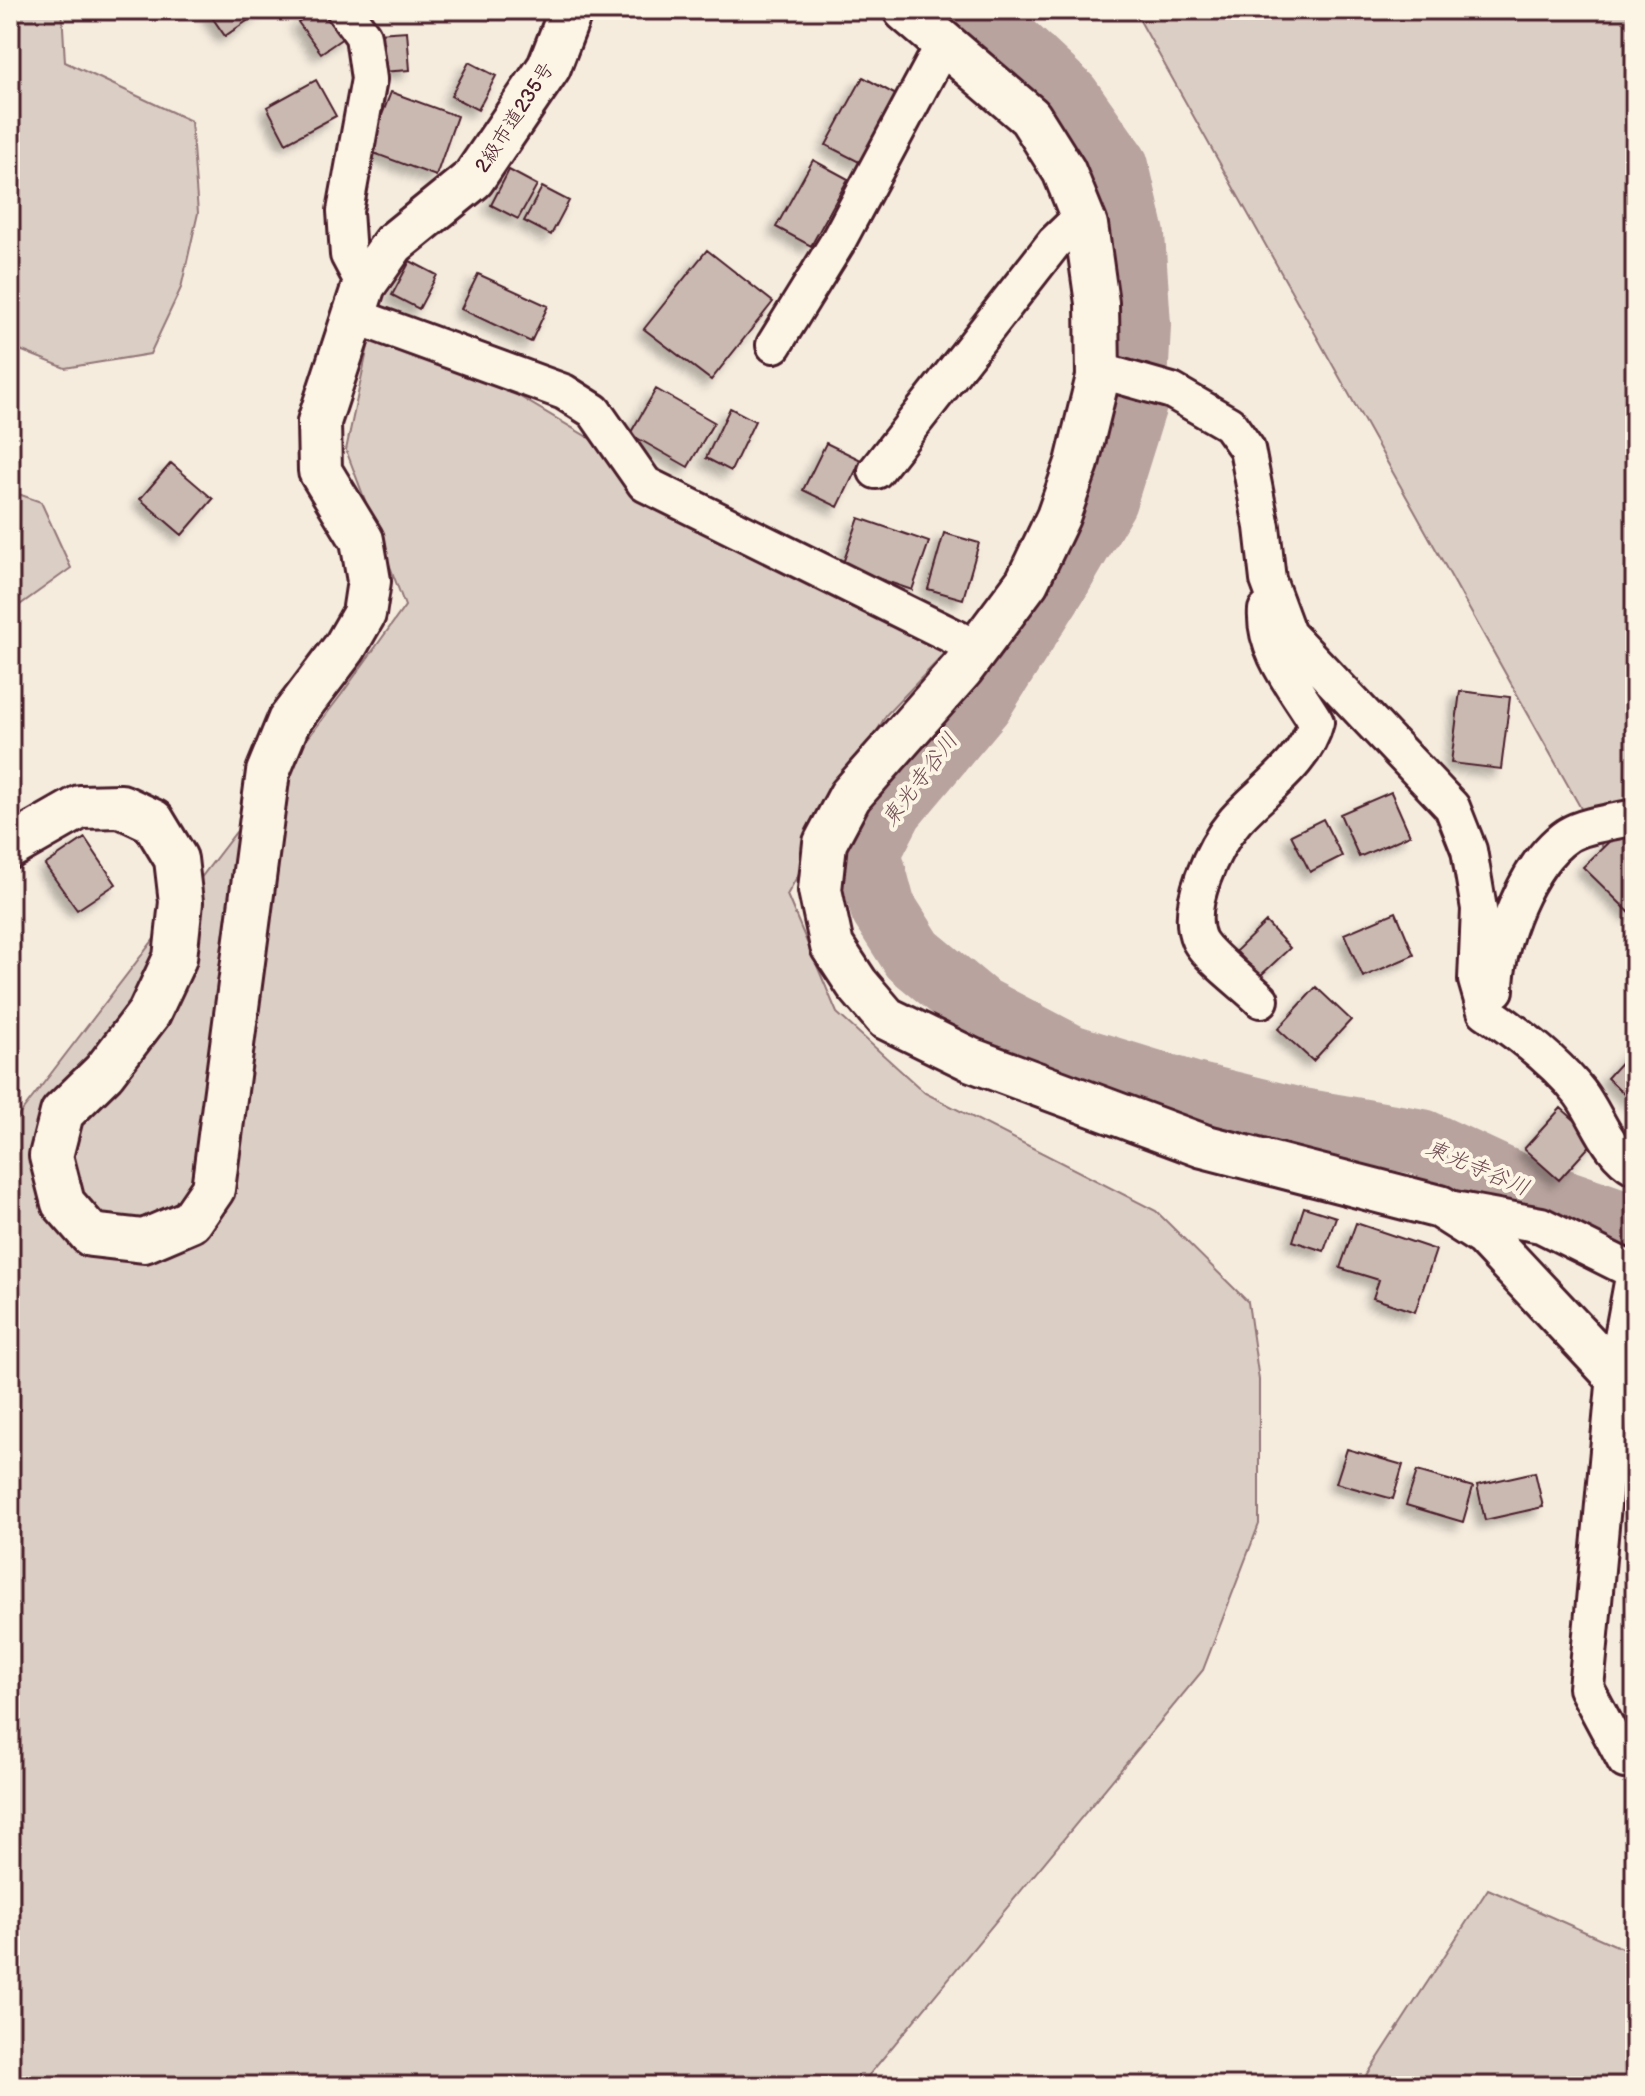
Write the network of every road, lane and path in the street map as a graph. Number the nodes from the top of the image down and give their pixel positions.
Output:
1 (344, 10) edge
2 (571, 10) edge
3 (905, 10) edge
4 (944, 43) junction
5 (1082, 216) junction
6 (360, 300) junction
7 (774, 345) dead end
8 (1105, 375) junction
9 (876, 471) dead end
10 (1268, 580) junction
11 (977, 648) junction
12 (1635, 817) edge
13 (10, 847) edge
14 (1261, 1000) dead end
15 (1518, 1033) junction
16 (1635, 1167) edge
17 (1440, 1207) junction
18 (1634, 1269) edge
19 (1625, 1386) edge
20 (1625, 1761) dead end

1 - 6 street
2 - 6 street, 2級市道235号
3 - 4 street
4 - 5 street
4 - 7 street
5 - 8 street
5 - 9 street
6 - 11 street
6 - 13 street, 2級市道235号
8 - 10 street
8 - 11 street
10 - 14 street
10 - 15 street
11 - 17 street
12 - 15 street
15 - 16 street
17 - 18 street
17 - 19 street
18 - 19 street
19 - 20 street

